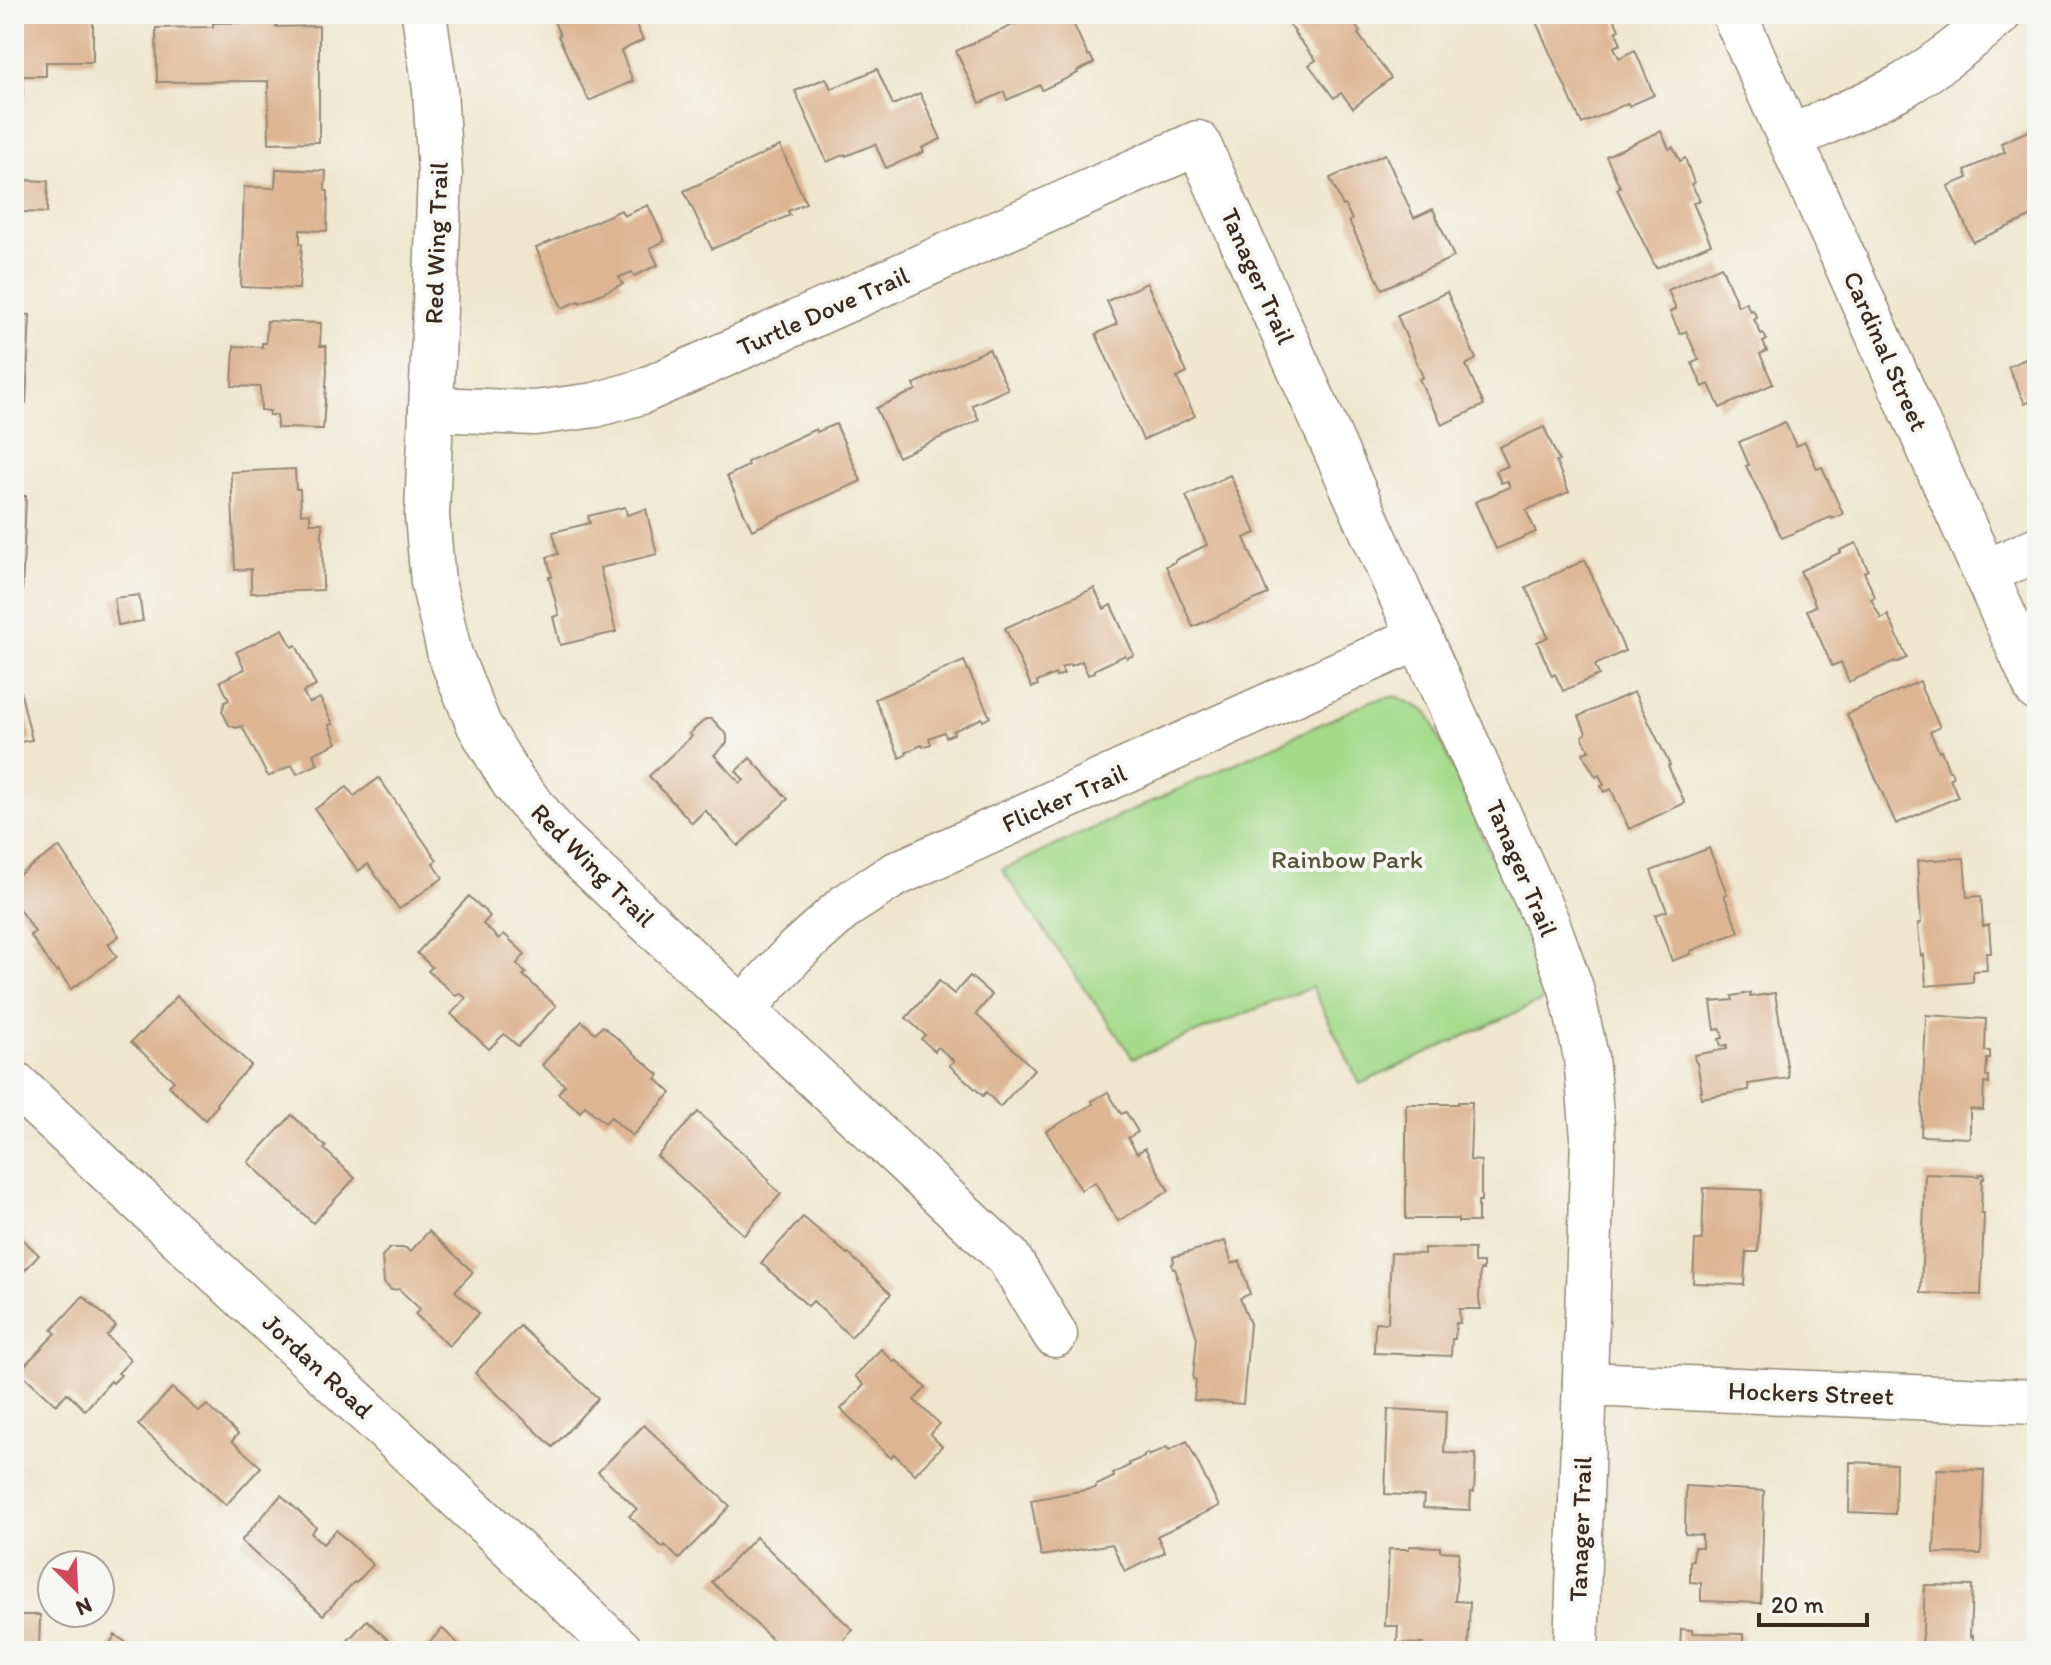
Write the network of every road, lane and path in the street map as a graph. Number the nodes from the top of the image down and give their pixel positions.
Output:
1 (424, 14) edge
2 (1734, 14) edge
3 (1999, 14) edge
4 (1790, 138) junction
5 (1198, 143) joint
6 (431, 409) junction
7 (2037, 549) edge
8 (1985, 573) junction
9 (1420, 637) junction
10 (2037, 689) edge
11 (742, 1009) junction
12 (14, 1083) edge
13 (1055, 1335) dead end
14 (1585, 1384) junction
15 (2037, 1402) edge
16 (621, 1651) edge
17 (1576, 1651) edge

1 - 6 street, Red Wing Trail
2 - 4 street, Cardinal Street
3 - 4 street
4 - 8 street, Cardinal Street
5 - 6 street, Turtle Dove Trail
5 - 9 street, Tanager Trail
6 - 11 street, Red Wing Trail
7 - 8 street
8 - 10 street, Cardinal Street
9 - 11 street, Flicker Trail
9 - 14 street, Tanager Trail
11 - 13 street, Red Wing Trail
12 - 16 street, Jordan Road
14 - 15 street, Hockers Street
14 - 17 street, Tanager Trail

